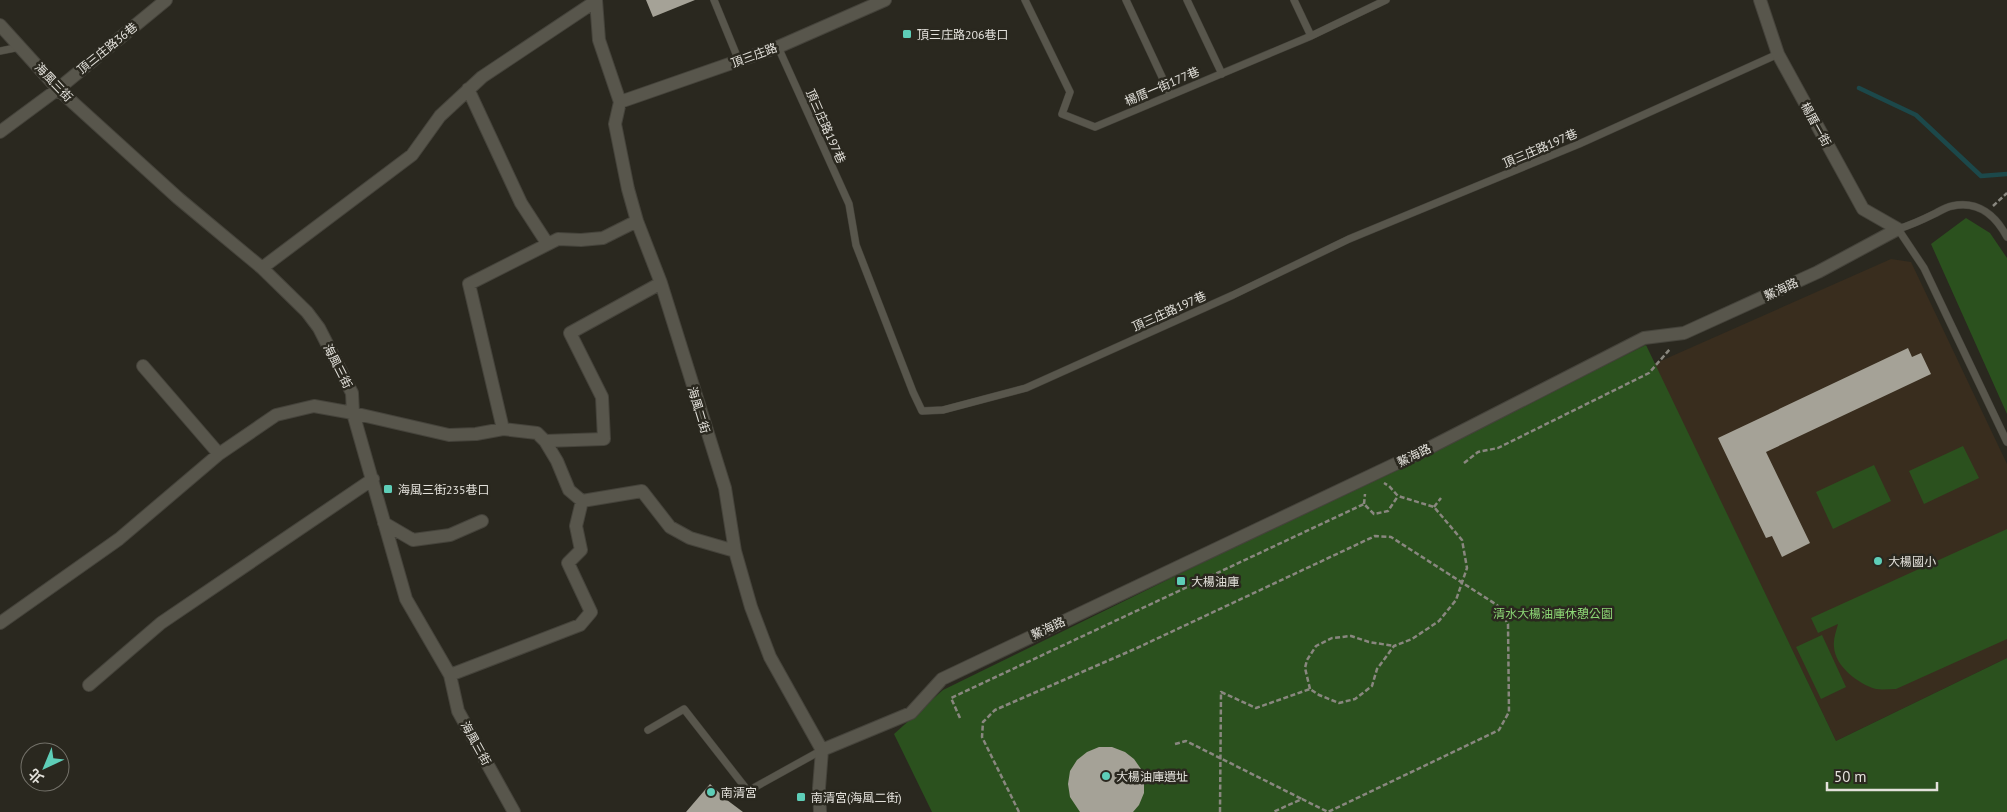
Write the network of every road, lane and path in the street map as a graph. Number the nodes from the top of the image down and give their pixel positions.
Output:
1 (166, 0) edge
2 (596, 0) edge
3 (714, 0) edge
4 (885, 0) edge
5 (1025, 0) edge
6 (1126, 0) edge
7 (1187, 0) edge
8 (1294, 0) edge
9 (1760, 0) edge
10 (1381, 1) edge
11 (872, 3) edge
12 (0, 25) edge
13 (1311, 36) junction
14 (20, 47) junction
15 (778, 47) junction
16 (0, 51) edge
17 (1778, 54) junction
18 (739, 61) junction
19 (1222, 74) junction
20 (58, 89) junction
21 (468, 89) junction
22 (1170, 94) junction
23 (620, 102) junction
24 (0, 132) edge
25 (2007, 193) edge
26 (1988, 211) junction
27 (637, 221) junction
28 (1898, 229) junction
29 (2007, 237) edge
30 (547, 243) junction
31 (262, 268) junction
32 (660, 283) junction
33 (1684, 334) junction
34 (143, 366) dead end
35 (352, 413) junction
36 (503, 428) junction
37 (545, 441) junction
38 (2007, 442) edge
39 (219, 454) junction
40 (1464, 463) dead end
41 (373, 479) junction
42 (1379, 482) dead end
43 (1365, 489) dead end
44 (1398, 496) junction
45 (1441, 498) dead end
46 (582, 502) junction
47 (1364, 504) junction
48 (1434, 507) junction
49 (482, 521) dead end
50 (384, 523) junction
51 (735, 551) junction
52 (1462, 582) junction
53 (0, 623) edge
54 (1394, 646) junction
55 (450, 675) junction
56 (89, 685) dead end
57 (1310, 689) junction
58 (960, 718) dead end
59 (648, 730) dead end
60 (1175, 744) dead end
61 (822, 750) junction
62 (1302, 799) junction
63 (514, 812) edge
64 (820, 812) edge
65 (1019, 812) edge
66 (1220, 812) edge
67 (1273, 812) edge
68 (1328, 812) edge

1 - 20 street, 頂三庄路36巷
2 - 21 street
2 - 23 street, 海風二街
3 - 18 lane
4 - 11 street, 頂三庄路
5 - 22 lane, 楊厝一街177巷
6 - 22 lane
7 - 19 lane
8 - 13 lane
9 - 17 street, 楊厝一街
10 - 13 lane, 楊厝一街177巷
11 - 15 street, 頂三庄路
12 - 14 street, 海風三街
13 - 19 lane, 楊厝一街177巷
14 - 16 lane
14 - 20 street, 海風三街
15 - 17 lane, 頂三庄路197巷
15 - 18 street, 頂三庄路
17 - 28 street, 楊厝一街
18 - 23 street, 頂三庄路
19 - 22 lane, 楊厝一街177巷
20 - 24 street, 頂三庄路36巷
20 - 31 street, 海風三街
21 - 30 street
21 - 31 street
23 - 27 street, 海風二街
25 - 26 path
26 - 28 lane, 鰲海路
26 - 29 lane
27 - 30 street
27 - 32 street, 海風二街
28 - 33 street, 鰲海路
28 - 38 lane
30 - 36 street
31 - 35 street, 海風三街
32 - 37 street
32 - 51 street, 海風二街
33 - 40 path
33 - 61 street, 鰲海路
34 - 39 street
35 - 36 street
35 - 39 street
35 - 41 street, 海風三街
36 - 37 street
37 - 46 street
39 - 53 street
41 - 50 street, 海風三街
41 - 56 street
42 - 44 path
43 - 47 path
44 - 47 path
44 - 48 path
45 - 48 path
46 - 51 street
46 - 55 street
47 - 58 path
48 - 52 path
49 - 50 street
50 - 55 street, 海風三街
51 - 61 street, 海風二街
52 - 54 path
52 - 65 path
52 - 68 path
54 - 57 path
54 - 57 path
55 - 63 street, 海風三街
57 - 66 path
59 - 61 lane
60 - 62 path
61 - 64 street
62 - 67 path
62 - 68 path

